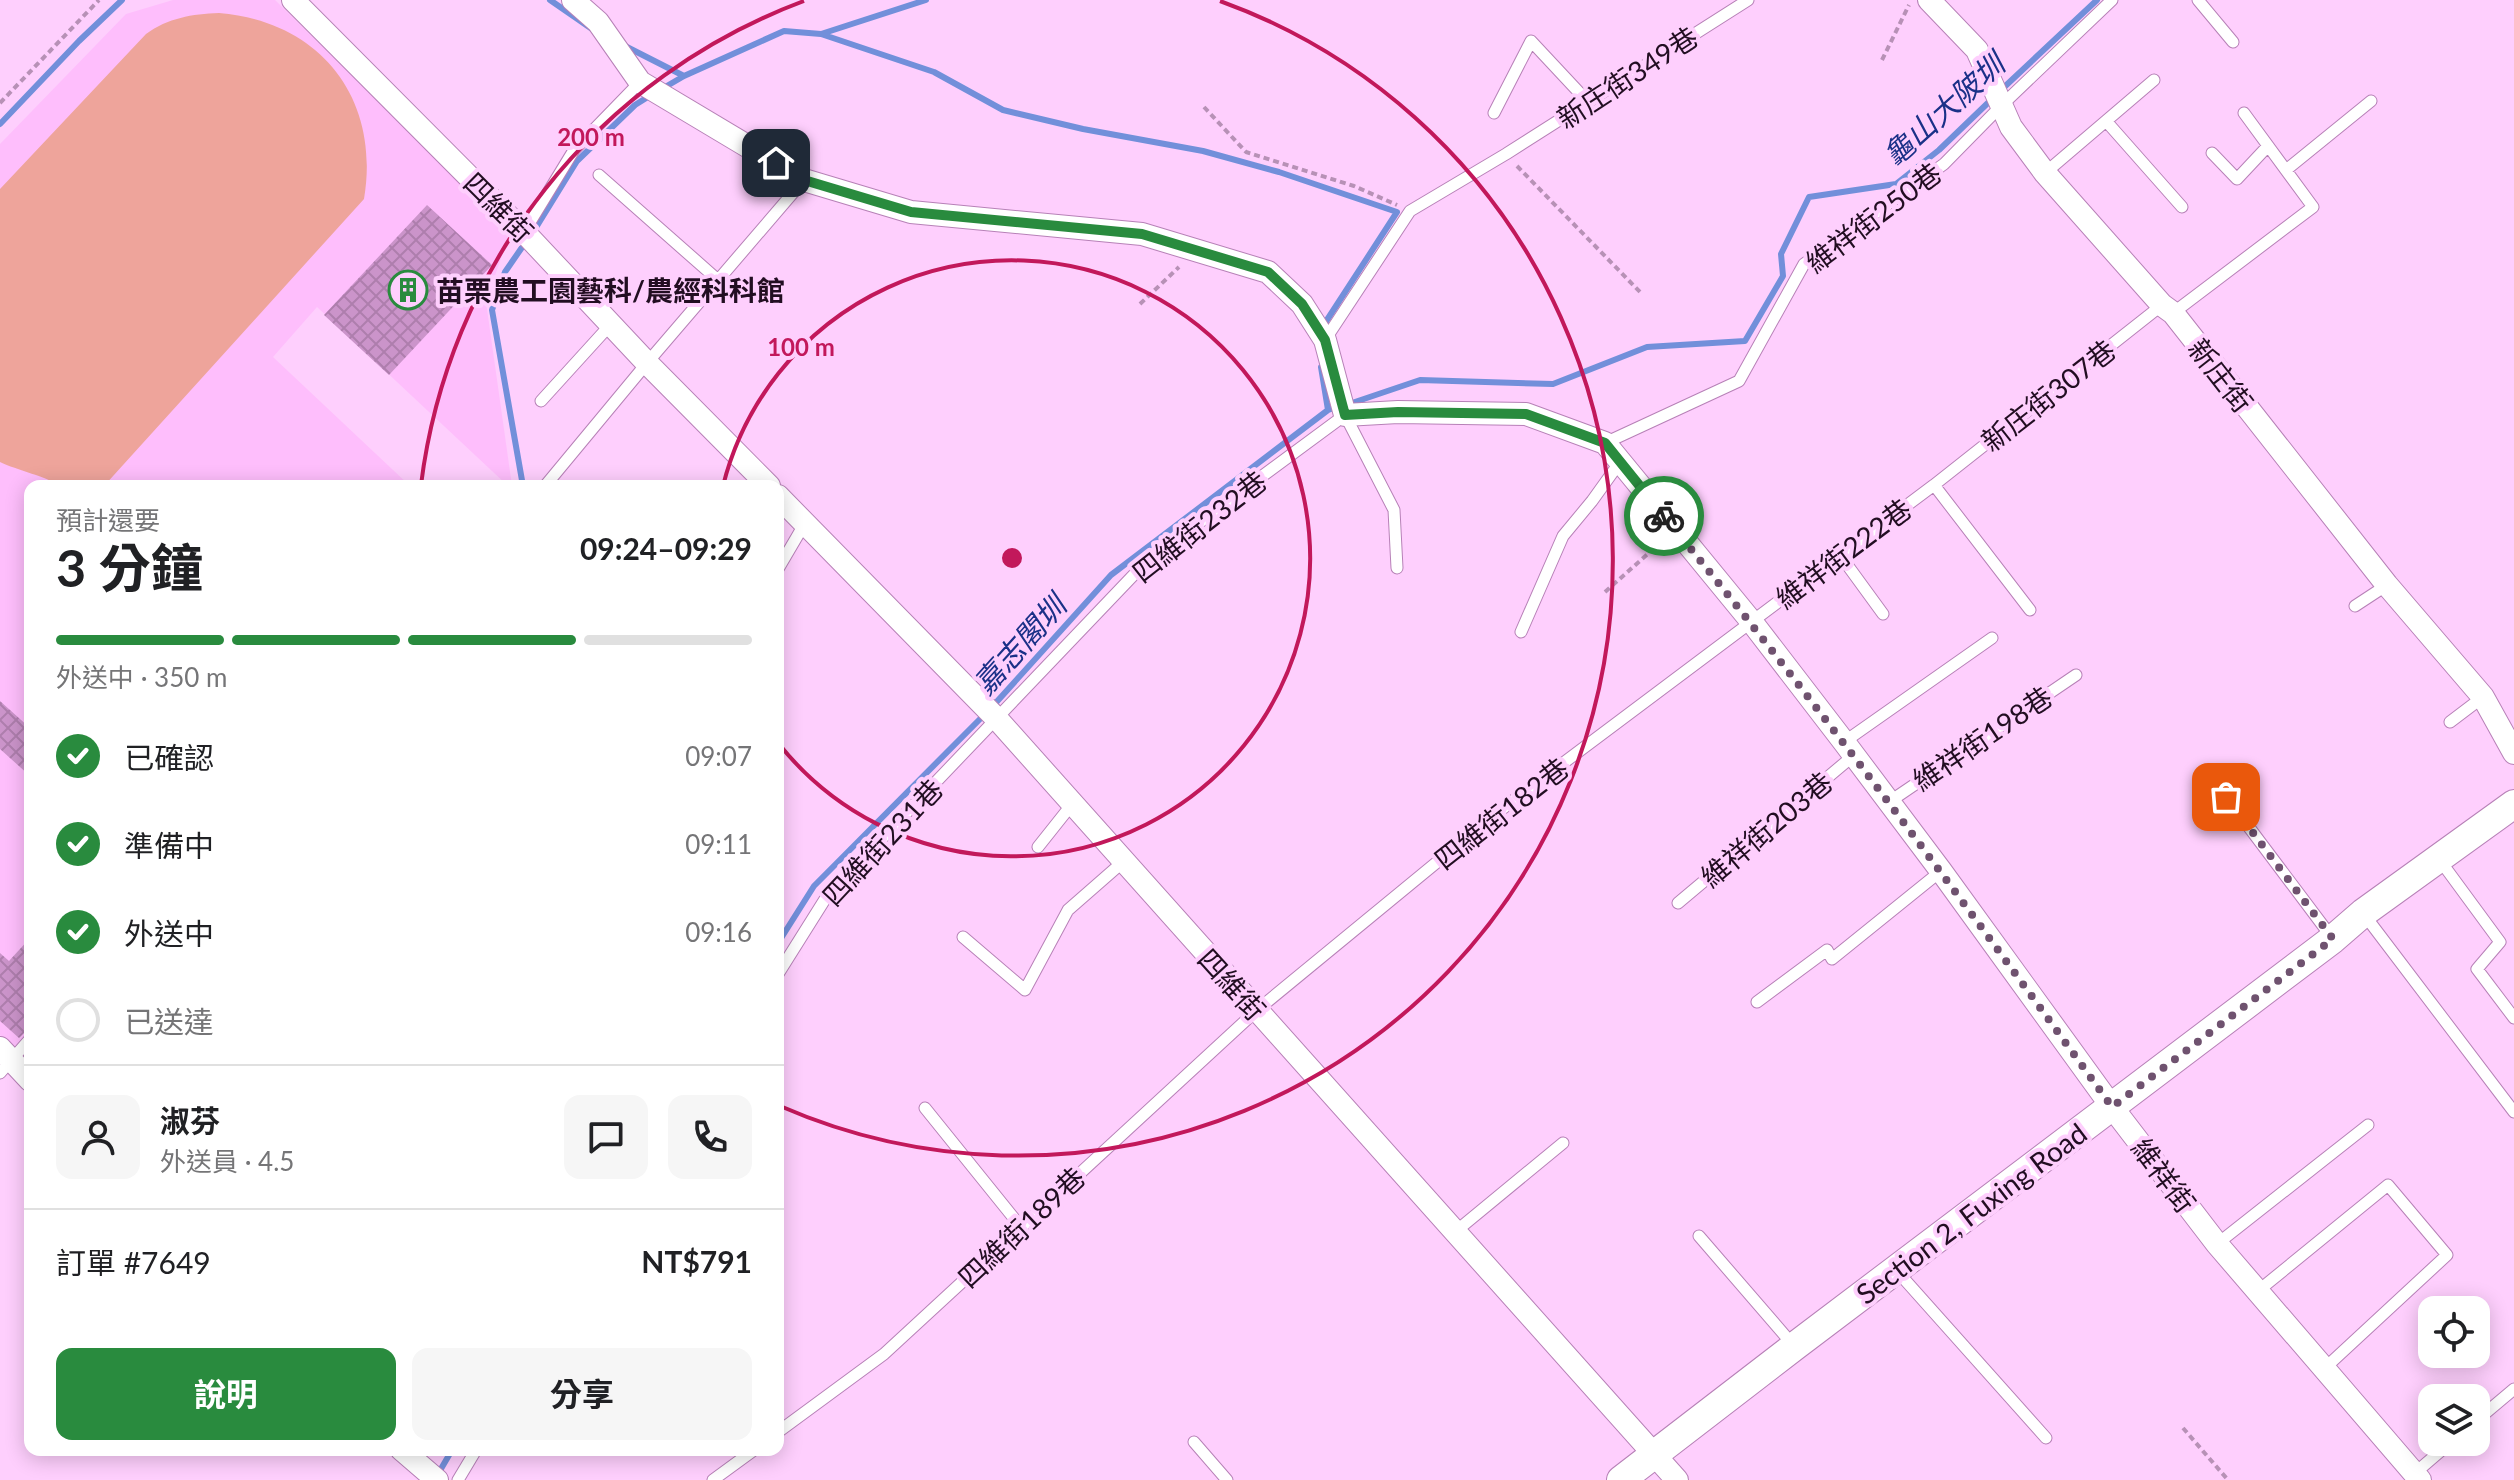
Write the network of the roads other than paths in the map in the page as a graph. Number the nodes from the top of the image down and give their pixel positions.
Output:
1 (293, 0) edge
2 (573, 0) edge
3 (1748, 0) edge
4 (1929, 0) edge
5 (2112, 0) edge
6 (2198, 0) edge
7 (2233, 42) dead end
8 (2154, 80) dead end
9 (640, 82) junction
10 (2371, 101) dead end
11 (1588, 102) junction
12 (2002, 105) junction
13 (1494, 113) dead end
14 (2244, 113) dead end
15 (2106, 121) junction
16 (2267, 147) junction
17 (2212, 153) dead end
18 (2286, 170) junction
19 (2045, 173) junction
20 (599, 175) dead end
21 (804, 180) junction
22 (2182, 207) dead end
23 (524, 232) junction
24 (718, 280) junction
25 (2167, 309) junction
26 (611, 324) junction
27 (1325, 340) junction
28 (647, 363) junction
29 (541, 401) dead end
30 (1345, 415) junction
31 (1605, 443) junction
32 (1620, 462) junction
33 (550, 480) edge
34 (763, 480) edge
35 (1934, 485) junction
36 (784, 502) edge
37 (805, 523) junction
38 (1840, 555) junction
39 (784, 559) edge
40 (1397, 568) dead end
41 (2387, 585) junction
42 (2355, 606) dead end
43 (2030, 610) dead end
44 (1883, 614) dead end
45 (1751, 621) junction
46 (1521, 632) dead end
47 (1992, 638) dead end
48 (2076, 675) dead end
49 (2483, 697) junction
50 (997, 719) junction
51 (2450, 722) dead end
52 (1849, 749) junction
53 (2514, 753) edge
54 (2209, 774) dead end
55 (1889, 802) junction
56 (1073, 803) junction
57 (2514, 804) edge
58 (1038, 847) dead end
59 (2438, 859) junction
60 (1124, 861) junction
61 (1941, 871) junction
62 (1678, 903) dead end
63 (2363, 913) junction
64 (963, 937) dead end
65 (2333, 939) junction
66 (784, 964) edge
67 (1757, 1002) dead end
68 (1256, 1011) junction
69 (2514, 1018) edge
70 (24, 1044) edge
71 (4, 1060) edge
72 (24, 1075) edge
73 (2112, 1107) junction
74 (925, 1108) dead end
75 (2514, 1112) edge
76 (2368, 1125) dead end
77 (1563, 1143) dead end
78 (1021, 1227) junction
79 (1455, 1232) junction
80 (1699, 1236) dead end
81 (2217, 1244) junction
82 (1896, 1270) junction
83 (2258, 1291) junction
84 (1795, 1346) junction
85 (2325, 1368) junction
86 (2514, 1389) edge
87 (2490, 1409) edge
88 (784, 1428) edge
89 (2046, 1438) dead end
90 (1194, 1442) dead end
91 (1653, 1455) junction
92 (409, 1456) edge
93 (472, 1456) edge
94 (746, 1456) edge
95 (2437, 1456) edge
96 (2417, 1476) edge
97 (437, 1480) edge
98 (458, 1480) edge
99 (713, 1480) edge
100 (1227, 1480) edge
101 (1621, 1480) edge
102 (1677, 1480) edge

1 - 23 street, 四維街
2 - 9 street
3 - 11 lane, 新庄街349巷
4 - 12 street, 新庄街
5 - 12 lane, 維祥街250巷
6 - 7 lane
8 - 15 lane
9 - 21 street
9 - 23 lane
10 - 18 lane
11 - 13 lane
11 - 27 lane, 新庄街349巷
12 - 19 street, 新庄街
12 - 31 lane, 維祥街250巷
14 - 16 lane
15 - 19 lane
15 - 22 lane
16 - 17 lane
16 - 18 lane
18 - 25 lane, 新庄街307巷
19 - 25 street, 新庄街
20 - 24 lane
21 - 24 lane
21 - 27 street
23 - 26 street, 四維街
24 - 28 lane
25 - 35 lane, 新庄街307巷
25 - 41 street, 新庄街
26 - 28 street, 四維街
26 - 29 lane
27 - 30 street
28 - 33 lane
28 - 34 street, 四維街
30 - 31 street
30 - 40 lane
30 - 50 lane, 四維街232巷
31 - 32 street, 維祥街
32 - 45 street, 維祥街
32 - 46 lane
35 - 38 lane, 維祥街222巷
35 - 43 lane
36 - 37 street, 四維街
37 - 39 lane
37 - 50 street, 四維街
38 - 44 lane
38 - 45 lane, 維祥街222巷
41 - 42 lane
41 - 49 street, 新庄街
45 - 52 street, 維祥街
45 - 68 lane, 四維街182巷
47 - 52 lane, 維祥街203巷
48 - 55 lane, 維祥街198巷
49 - 51 lane
49 - 53 street, 新庄街
50 - 56 street, 四維街
50 - 66 lane, 四維街231巷
52 - 55 street, 維祥街
52 - 62 lane, 維祥街203巷
54 - 65 lane
55 - 61 street, 維祥街
56 - 58 lane
56 - 60 street, 四維街
57 - 59 street, Section 2, Fuxing Road
59 - 63 street, Section 2, Fuxing Road
59 - 69 lane
60 - 64 lane
60 - 68 street, 四維街
61 - 67 lane
61 - 73 street, 維祥街
63 - 65 street, Section 2, Fuxing Road
63 - 75 lane
65 - 73 street, Section 2, Fuxing Road
68 - 78 lane, 四維街189巷
68 - 79 street, 四維街
70 - 71 lane
71 - 72 street
73 - 81 street, 維祥街
73 - 82 street, Section 2, Fuxing Road
74 - 78 lane
76 - 81 lane
77 - 79 lane
78 - 88 lane, 四維街189巷
79 - 91 street, 四維街
80 - 84 lane
81 - 83 street, 維祥街
82 - 84 street, Section 2, Fuxing Road
82 - 89 lane
83 - 85 street, 維祥街
83 - 85 lane
84 - 91 street, Section 2, Fuxing Road
85 - 96 street, 維祥街
86 - 87 lane
90 - 100 lane
91 - 101 street, Section 2, Fuxing Road
91 - 102 street, 四維街
92 - 97 street
93 - 98 lane
94 - 99 lane
95 - 96 lane

